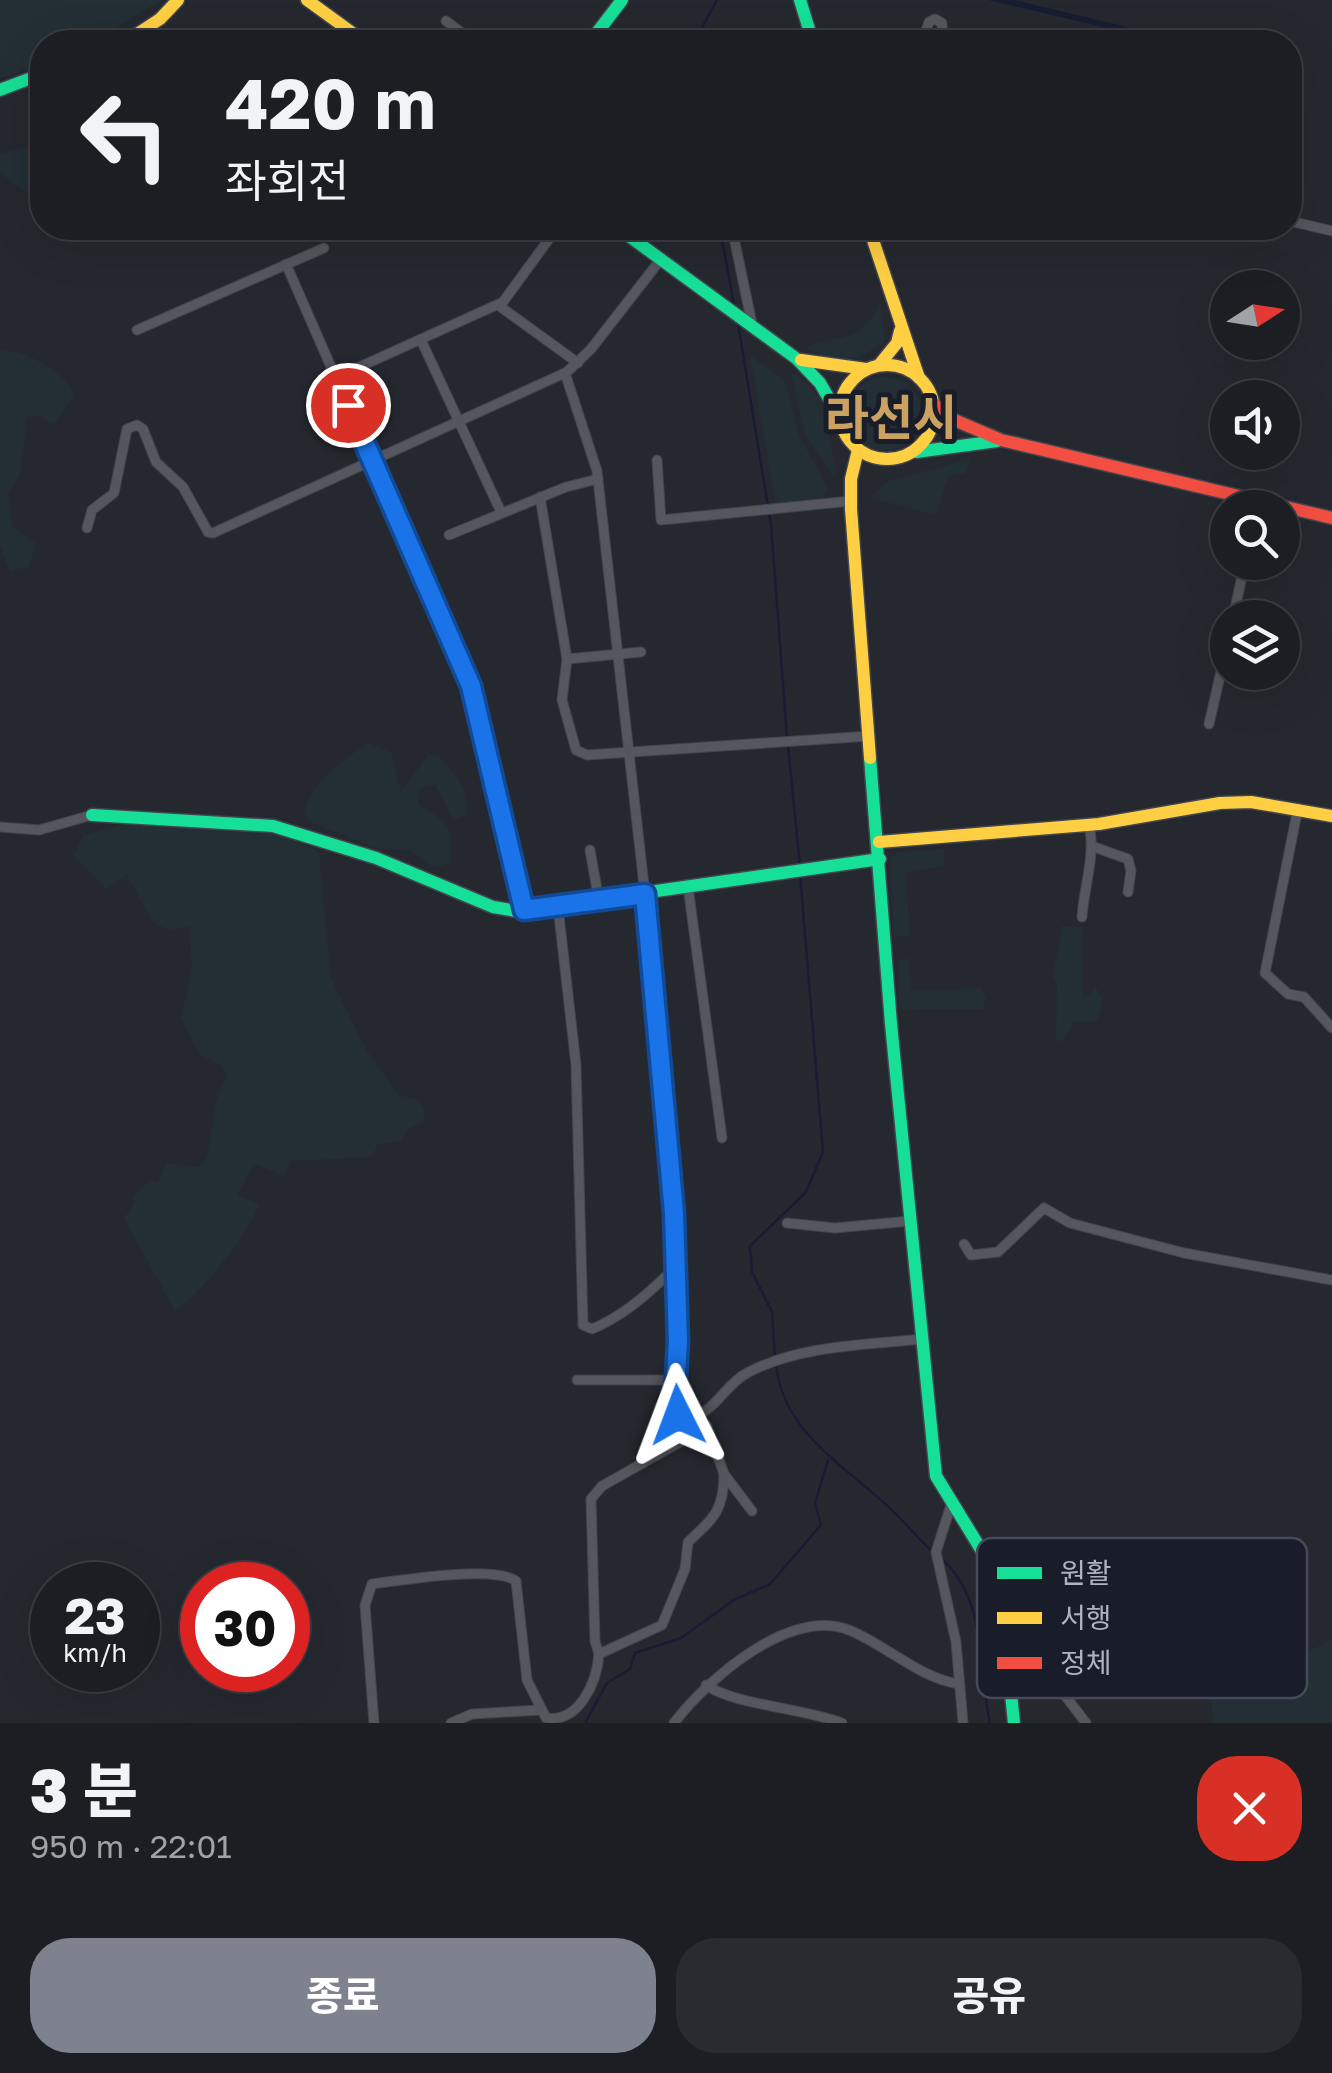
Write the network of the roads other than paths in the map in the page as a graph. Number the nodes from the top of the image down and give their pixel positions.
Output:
1 (178, 0) edge
2 (307, 0) edge
3 (622, 0) edge
4 (800, 0) edge
5 (446, 21) dead end
6 (140, 30) edge
7 (349, 30) edge
8 (458, 30) edge
9 (599, 30) edge
10 (809, 30) edge
11 (926, 30) edge
12 (942, 30) edge
13 (30, 79) edge
14 (0, 90) edge
15 (1302, 224) edge
16 (1332, 231) edge
17 (548, 240) edge
18 (634, 240) edge
19 (734, 240) edge
20 (874, 240) edge
21 (324, 248) dead end
22 (660, 260) junction
23 (286, 264) junction
24 (498, 305) junction
25 (748, 324) junction
26 (900, 328) junction
27 (138, 330) dead end
28 (421, 340) junction
29 (798, 359) junction
30 (578, 364) junction
31 (872, 367) junction
32 (565, 373) junction
33 (335, 378) junction
34 (920, 378) junction
35 (933, 402) junction
36 (839, 416) junction
37 (460, 422) junction
38 (1001, 440) junction
39 (858, 450) junction
40 (908, 454) junction
41 (374, 460) junction
42 (656, 460) dead end
43 (598, 479) junction
44 (1210, 492) edge
45 (540, 497) junction
46 (851, 500) junction
47 (501, 512) junction
48 (1300, 512) edge
49 (1332, 518) edge
50 (87, 528) dead end
51 (448, 535) dead end
52 (641, 652) dead end
53 (617, 654) junction
54 (567, 659) junction
55 (1217, 690) edge
56 (1209, 724) dead end
57 (870, 736) junction
58 (629, 752) junction
59 (1298, 808) junction
60 (92, 815) joint
61 (1332, 816) edge
62 (1089, 825) junction
63 (0, 827) edge
64 (878, 842) junction
65 (1094, 848) junction
66 (590, 850) dead end
67 (880, 859) junction
68 (688, 887) junction
69 (1128, 892) dead end
70 (645, 894) junction
71 (599, 900) junction
72 (558, 907) junction
73 (524, 910) junction
74 (1082, 917) dead end
75 (1332, 1028) edge
76 (722, 1138) dead end
77 (910, 1220) junction
78 (787, 1223) dead end
79 (964, 1244) dead end
80 (675, 1267) junction
81 (1332, 1280) edge
82 (923, 1339) junction
83 (577, 1380) dead end
84 (675, 1380) junction
85 (706, 1413) junction
86 (707, 1426) junction
87 (724, 1474) junction
88 (951, 1505) junction
89 (752, 1511) dead end
90 (977, 1540) edge
91 (600, 1654) junction
92 (959, 1684) junction
93 (706, 1685) junction
94 (1011, 1698) edge
95 (1068, 1698) edge
96 (540, 1710) junction
97 (374, 1723) edge
98 (451, 1723) edge
99 (558, 1723) edge
100 (674, 1723) edge
101 (842, 1723) edge
102 (963, 1723) edge
103 (1014, 1723) edge
104 (1086, 1723) edge

1 - 6 main road
2 - 7 main road
3 - 9 main road
4 - 10 main road
5 - 8 street
11 - 12 street
13 - 14 main road
15 - 16 street
17 - 24 street
18 - 22 main road
19 - 25 street
20 - 26 main road
21 - 23 street
22 - 25 main road
22 - 30 street
23 - 27 street
23 - 33 street
24 - 28 street
24 - 30 street
25 - 29 main road
26 - 31 main road
26 - 34 main road
28 - 33 street
28 - 37 street
29 - 31 main road
29 - 36 main road
30 - 32 street
31 - 34 main road
31 - 36 main road
32 - 37 street
32 - 43 street
33 - 41 street
34 - 35 main road
35 - 38 main road
35 - 40 main road
36 - 39 main road
37 - 41 street
37 - 47 street
38 - 40 main road
38 - 44 main road
39 - 40 main road
39 - 46 main road
41 - 50 street
41 - 73 street
42 - 46 street
43 - 45 street
43 - 53 street
45 - 47 street
45 - 54 street
46 - 57 main road
47 - 51 street
48 - 49 main road
52 - 53 street
53 - 54 street
53 - 58 street
54 - 58 street
55 - 56 street
57 - 58 street
57 - 64 main road
58 - 70 street
59 - 61 main road
59 - 62 main road
59 - 75 street
60 - 63 street
60 - 73 main road
62 - 64 main road
62 - 65 street
64 - 67 main road
65 - 69 street
65 - 74 street
66 - 71 street
67 - 68 main road
67 - 77 main road
68 - 70 main road
68 - 76 street
70 - 71 main road
70 - 80 street
71 - 72 main road
72 - 73 main road
72 - 80 street
77 - 78 street
77 - 82 main road
79 - 81 street
80 - 84 street
82 - 85 street
82 - 88 main road
83 - 84 street
84 - 85 street
85 - 86 street
86 - 87 street
86 - 91 street
87 - 89 street
87 - 91 street
88 - 90 main road
88 - 92 street
91 - 99 street
92 - 93 street
92 - 102 street
93 - 100 street
93 - 101 street
94 - 103 main road
95 - 104 street
96 - 97 street
96 - 98 street
96 - 99 street

